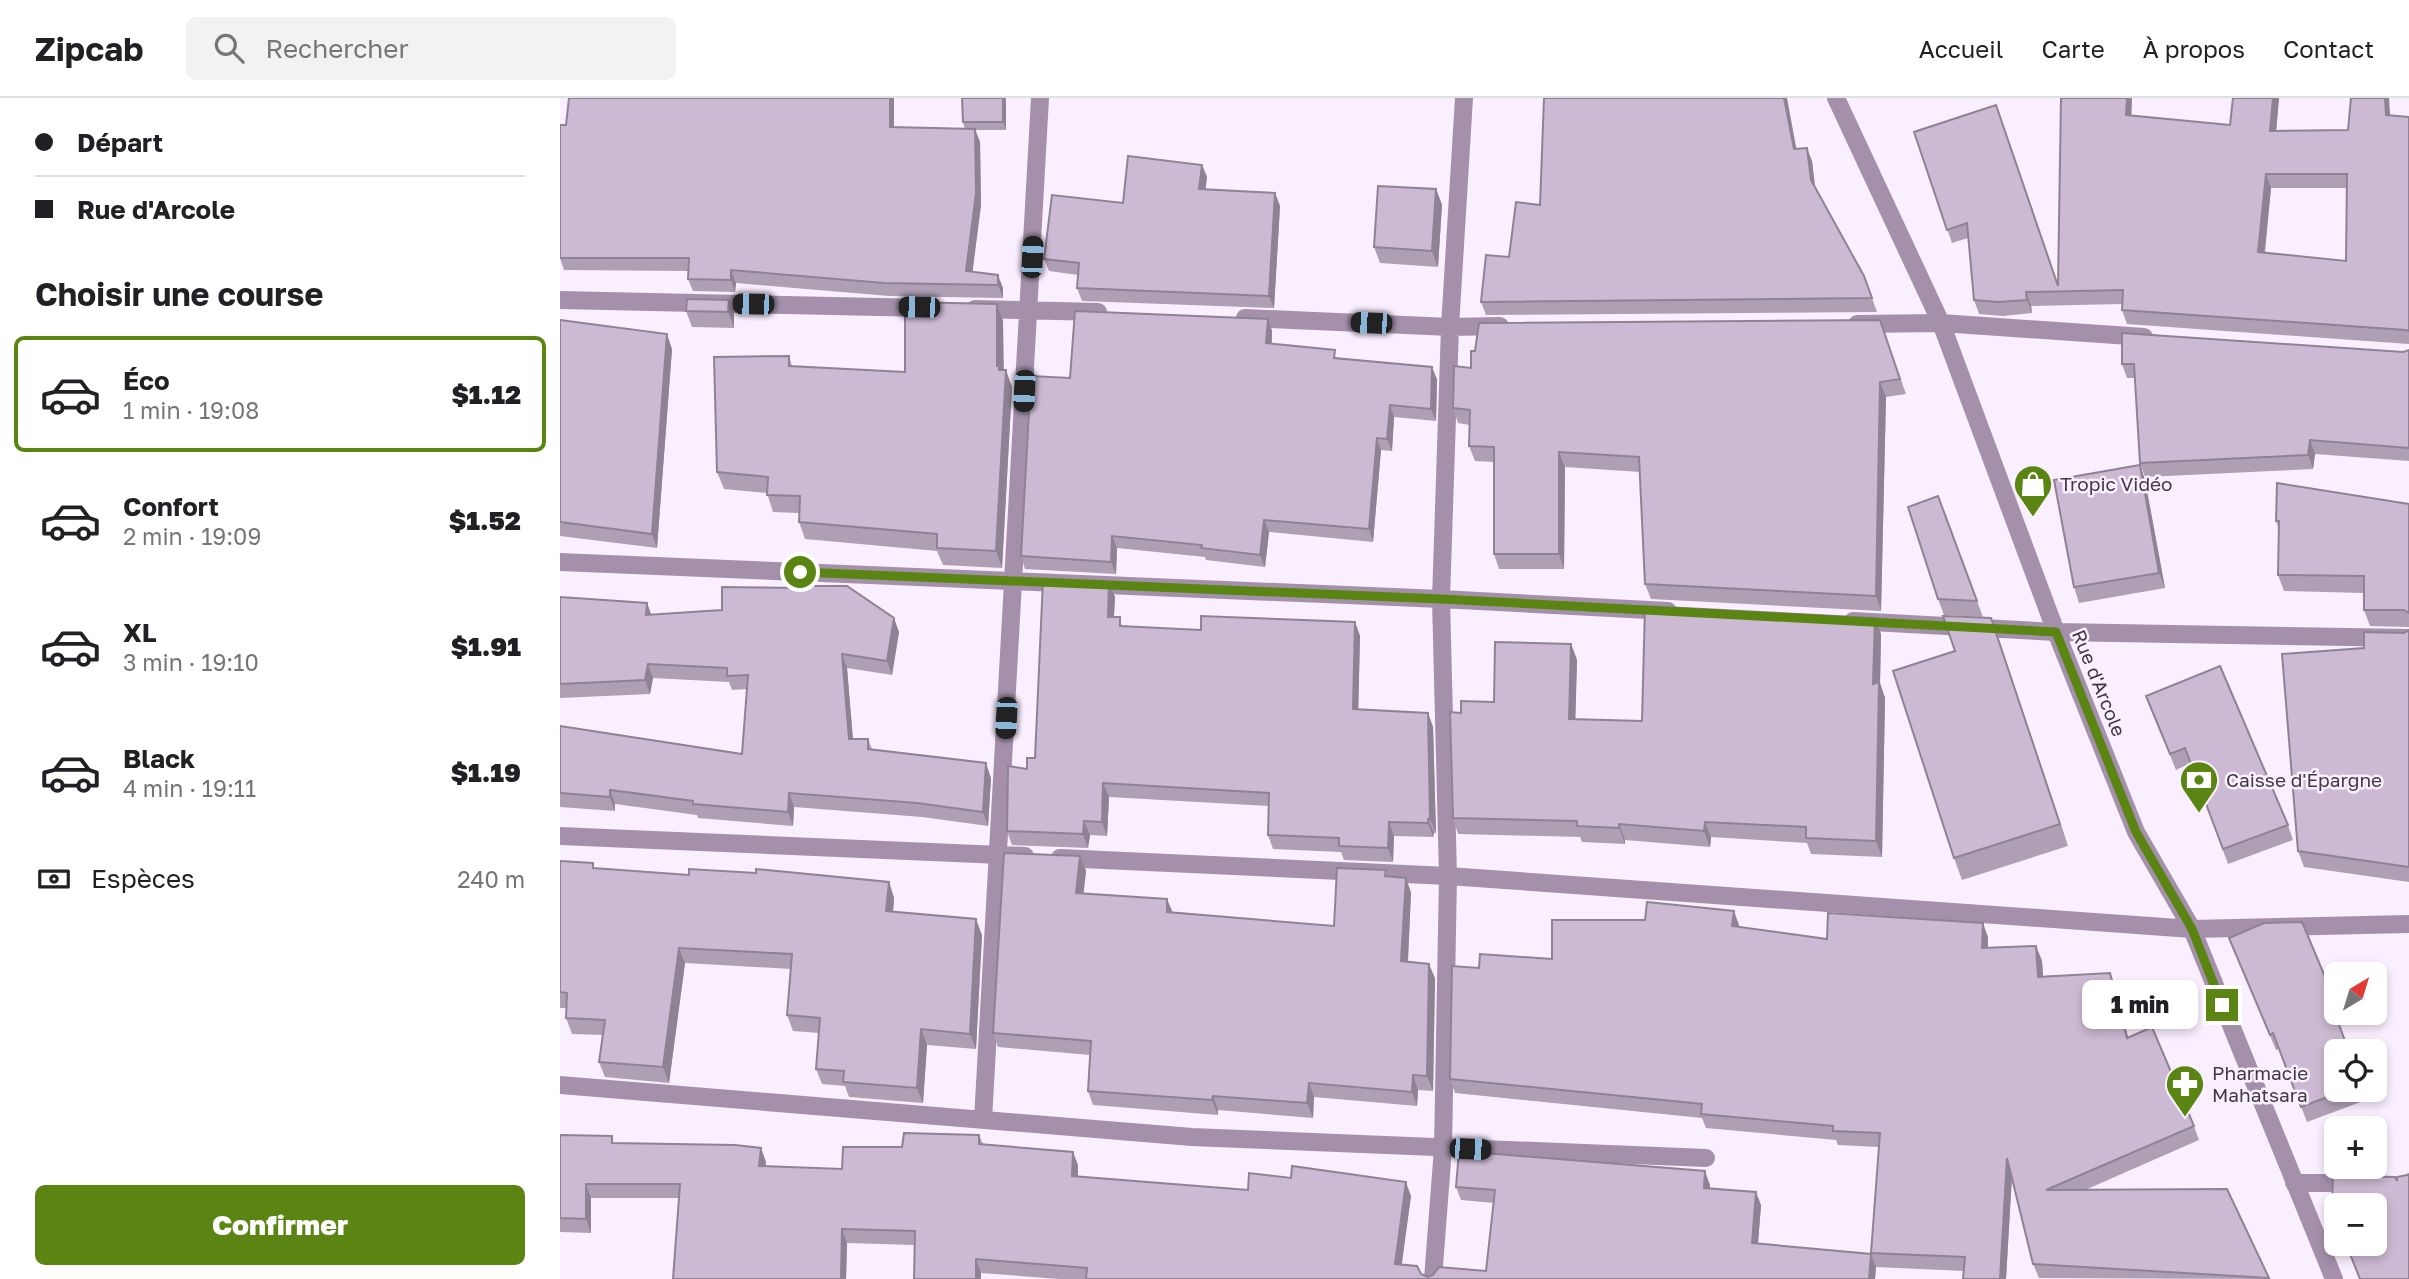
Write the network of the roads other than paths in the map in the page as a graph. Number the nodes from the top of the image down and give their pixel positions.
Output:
1 (1040, 98) edge
2 (1464, 98) edge
3 (1836, 98) edge
4 (560, 300) edge
5 (1029, 310) junction
6 (1111, 313) edge
7 (1233, 318) edge
8 (1941, 323) junction
9 (1846, 324) edge
10 (1518, 326) edge
11 (1450, 327) junction
12 (2161, 338) edge
13 (560, 562) edge
14 (1013, 581) junction
15 (1441, 599) junction
16 (1679, 612) edge
17 (1832, 620) edge
18 (2056, 632) junction
19 (2409, 638) edge
20 (560, 836) edge
21 (999, 855) junction
22 (1448, 876) junction
23 (2409, 924) edge
24 (2192, 929) junction
25 (560, 1084) edge
26 (983, 1120) junction
27 (1443, 1148) junction
28 (1706, 1158) dead end
29 (2294, 1183) junction
30 (2371, 1184) edge
31 (1433, 1279) edge
32 (2334, 1279) edge

1 - 5 street
2 - 11 street
3 - 8 street, Rue d'Arcole
4 - 5 street
5 - 6 street
5 - 14 street
7 - 11 street
8 - 9 street
8 - 12 street
8 - 18 street, Rue d'Arcole
10 - 11 street
11 - 15 street
13 - 14 street
14 - 15 street
14 - 21 street
15 - 16 street
15 - 22 street
17 - 18 street
18 - 19 street
18 - 24 street, Rue d'Arcole
20 - 21 street
21 - 22 street
21 - 26 street
22 - 24 street
22 - 27 street
23 - 24 street
24 - 29 street, Rue d'Arcole
25 - 26 street
26 - 27 street
27 - 28 street
27 - 31 street
29 - 30 street
29 - 32 street, Rue d'Arcole

